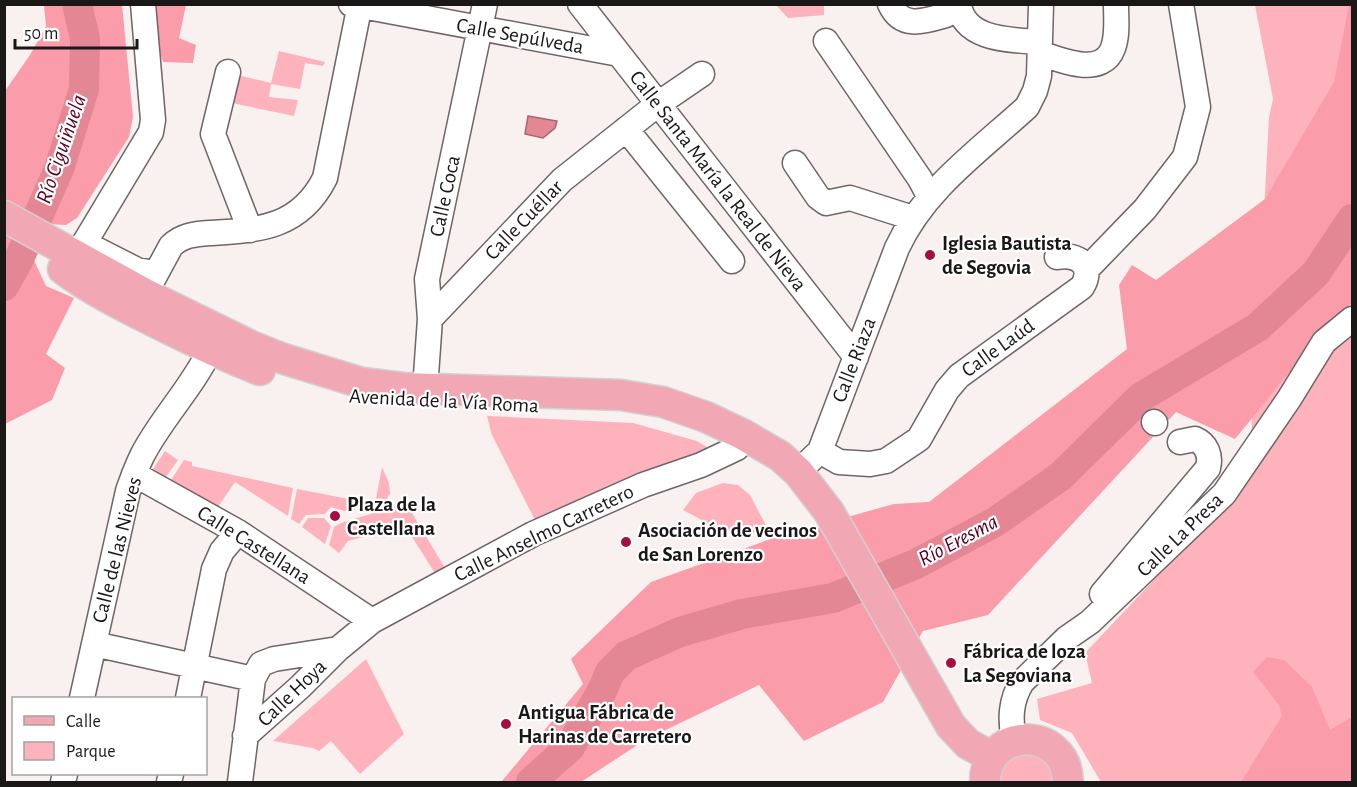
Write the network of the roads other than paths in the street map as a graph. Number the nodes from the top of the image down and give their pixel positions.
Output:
1 (143, 4) edge
2 (485, 4) edge
3 (580, 4) edge
4 (890, 4) edge
5 (1041, 4) edge
6 (1116, 4) edge
7 (1181, 4) edge
8 (357, 5) edge
9 (953, 10) edge
10 (479, 30) junction
11 (826, 41) dead end
12 (1040, 47) junction
13 (619, 54) junction
14 (228, 72) dead end
15 (702, 74) dead end
16 (658, 104) junction
17 (626, 129) junction
18 (795, 163) dead end
19 (929, 196) junction
20 (4, 216) edge
21 (913, 218) junction
22 (250, 230) junction
23 (4, 234) edge
24 (63, 253) junction
25 (1057, 256) dead end
26 (732, 261) dead end
27 (1087, 269) junction
28 (146, 279) junction
29 (430, 319) junction
30 (1353, 319) edge
31 (201, 321) junction
32 (165, 327) junction
33 (210, 350) junction
34 (856, 357) junction
35 (362, 383) junction
36 (425, 389) junction
37 (724, 441) junction
38 (1180, 442) dead end
39 (820, 451) junction
40 (134, 474) junction
41 (810, 501) junction
42 (238, 532) junction
43 (372, 621) junction
44 (1066, 638) junction
45 (94, 644) junction
46 (338, 649) junction
47 (194, 667) junction
48 (253, 679) junction
49 (82, 697) edge
50 (188, 697) edge
51 (245, 736) junction
52 (994, 764) edge
53 (1069, 782) edge
54 (240, 783) edge

1 - 24 street
2 - 10 street, Calle Coca
3 - 13 street, Calle Santa María la Real de Nieva
4 - 9 street
5 - 12 street, Calle Riaza
6 - 12 street
7 - 27 street, Calle Laúd
8 - 10 street, Calle Sepúlveda
8 - 22 street
9 - 12 street
10 - 13 street, Calle Sepúlveda
10 - 29 street, Calle Coca
11 - 19 street
12 - 19 street, Calle Riaza
13 - 16 street, Calle Santa María la Real de Nieva
14 - 22 street
15 - 16 street, Calle Cuéllar
16 - 17 street, Calle Cuéllar
16 - 34 street, Calle Santa María la Real de Nieva
17 - 26 street
17 - 29 street, Calle Cuéllar
18 - 21 street
19 - 21 street, Calle Riaza
20 - 24 main road, Avenida de la Vía Roma
21 - 34 street, Calle Riaza
22 - 28 street
23 - 24 main road, Avenida de la Vía Roma
24 - 28 main road, Avenida de la Vía Roma
24 - 32 main road, Avenida de la Vía Roma
25 - 27 street
27 - 39 street, Calle Laúd
28 - 31 main road, Avenida de la Vía Roma
28 - 32 main road
29 - 36 street, Calle Coca
30 - 44 street, Calle La Presa
31 - 33 main road
31 - 35 main road, Avenida de la Vía Roma
32 - 33 main road, Avenida de la Vía Roma
33 - 35 main road
33 - 37 main road, Avenida de la Vía Roma
33 - 40 street, Calle de las Nieves
34 - 39 street, Calle Riaza
35 - 36 main road, Avenida de la Vía Roma
36 - 37 main road, Avenida de la Vía Roma
37 - 41 main road, Avenida de la Vía Roma
37 - 43 street, Calle Anselmo Carretero
38 - 44 street
39 - 41 street, Calle Riaza
40 - 42 street, Calle Castellana
40 - 45 street, Calle de las Nieves
41 - 52 main road
42 - 43 street, Calle Castellana
42 - 47 street
43 - 46 street, Calle Hoya
44 - 52 street, Calle La Presa
45 - 47 street
45 - 49 street, Calle de las Nieves
46 - 48 street, Calle Hoya
46 - 51 street, Calle Hoya
47 - 48 street
47 - 50 street
48 - 51 street
51 - 54 street
52 - 53 main road

